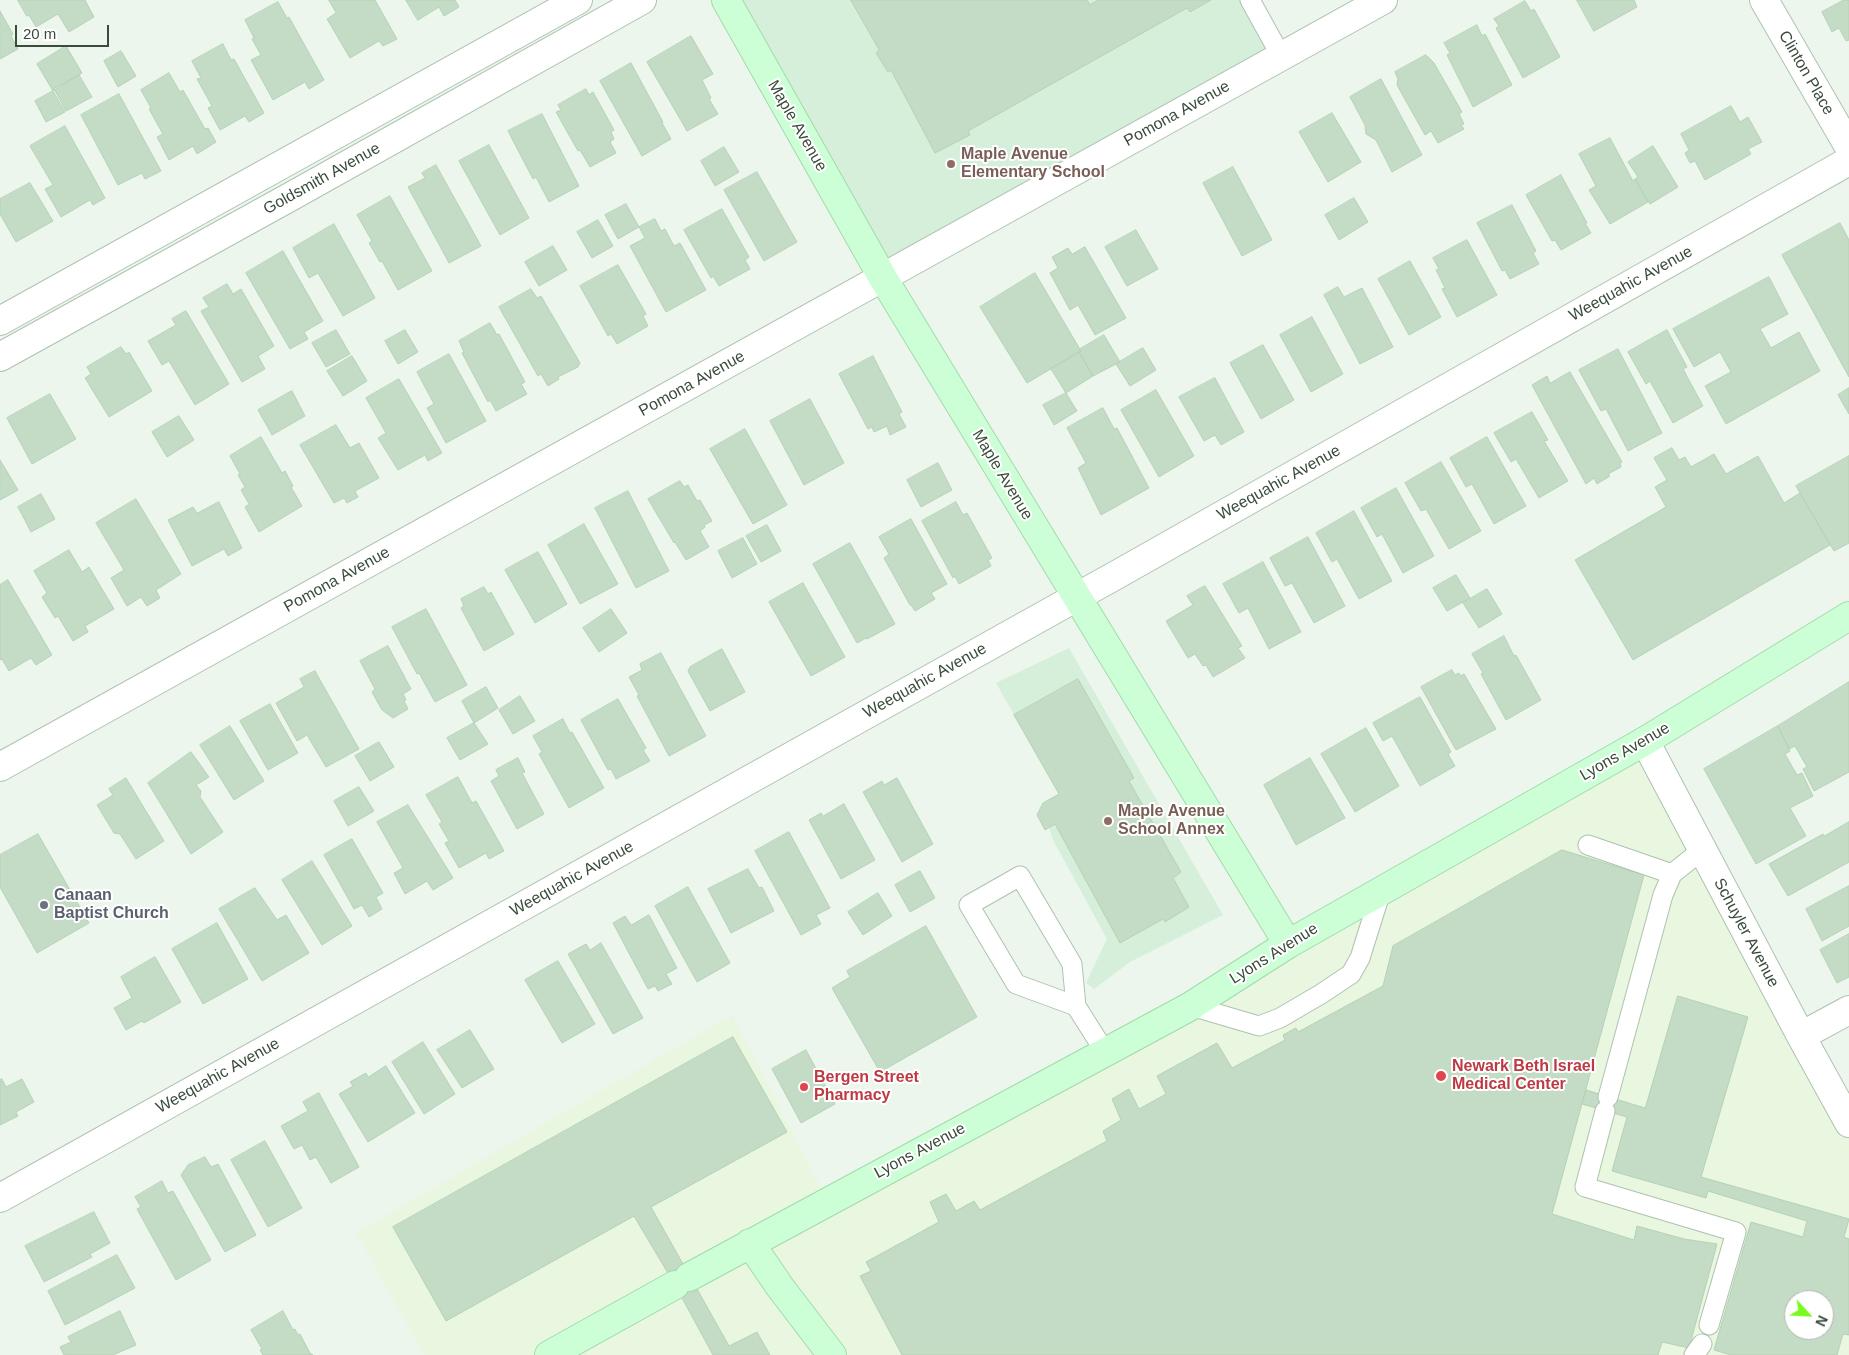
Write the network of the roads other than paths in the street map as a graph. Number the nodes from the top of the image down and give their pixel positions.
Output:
1 (578, 0) edge
2 (642, 0) edge
3 (726, 0) edge
4 (1250, 0) edge
5 (1383, 0) edge
6 (1764, 0) edge
7 (1281, 56) junction
8 (1849, 147) edge
9 (1849, 162) edge
10 (275, 169) junction
11 (290, 197) junction
12 (883, 278) junction
13 (54, 291) junction
14 (70, 318) junction
15 (0, 321) edge
16 (0, 357) edge
17 (1076, 598) junction
18 (1849, 616) edge
19 (1645, 741) junction
20 (0, 767) edge
21 (1588, 845) dead end
22 (1702, 850) junction
23 (1672, 874) junction
24 (1381, 891) junction
25 (1288, 944) junction
26 (1076, 1006) junction
27 (1191, 1006) junction
28 (1849, 1010) edge
29 (1800, 1036) junction
30 (1105, 1052) junction
31 (1849, 1123) edge
32 (0, 1198) edge
33 (750, 1244) junction
34 (1709, 1325) dead end
35 (557, 1353) edge
36 (832, 1355) edge

1 - 10 street, Goldsmith Avenue
2 - 11 street, Goldsmith Avenue
3 - 12 main road, Maple Avenue
4 - 7 lane
5 - 7 street, Pomona Avenue
6 - 8 street, Clinton Place
7 - 12 street, Pomona Avenue
9 - 17 street, Weequahic Avenue
10 - 11 street
10 - 13 street, Goldsmith Avenue
11 - 14 street, Goldsmith Avenue
12 - 17 main road, Maple Avenue
12 - 20 street, Pomona Avenue
13 - 14 street
13 - 15 street, Goldsmith Avenue
14 - 16 street, Goldsmith Avenue
17 - 25 main road, Maple Avenue
17 - 32 street, Weequahic Avenue
18 - 19 main road, Lyons Avenue
19 - 22 street, Schuyler Avenue
19 - 24 main road, Lyons Avenue
21 - 23 lane
22 - 23 lane
22 - 29 street, Schuyler Avenue
23 - 34 lane
24 - 25 main road, Lyons Avenue
24 - 27 lane
25 - 27 main road, Lyons Avenue
26 - 26 lane
26 - 30 lane
27 - 30 main road, Lyons Avenue
28 - 29 street
29 - 31 street, Schuyler Avenue
30 - 33 main road, Lyons Avenue
33 - 35 main road, Lyons Avenue
33 - 36 main road

